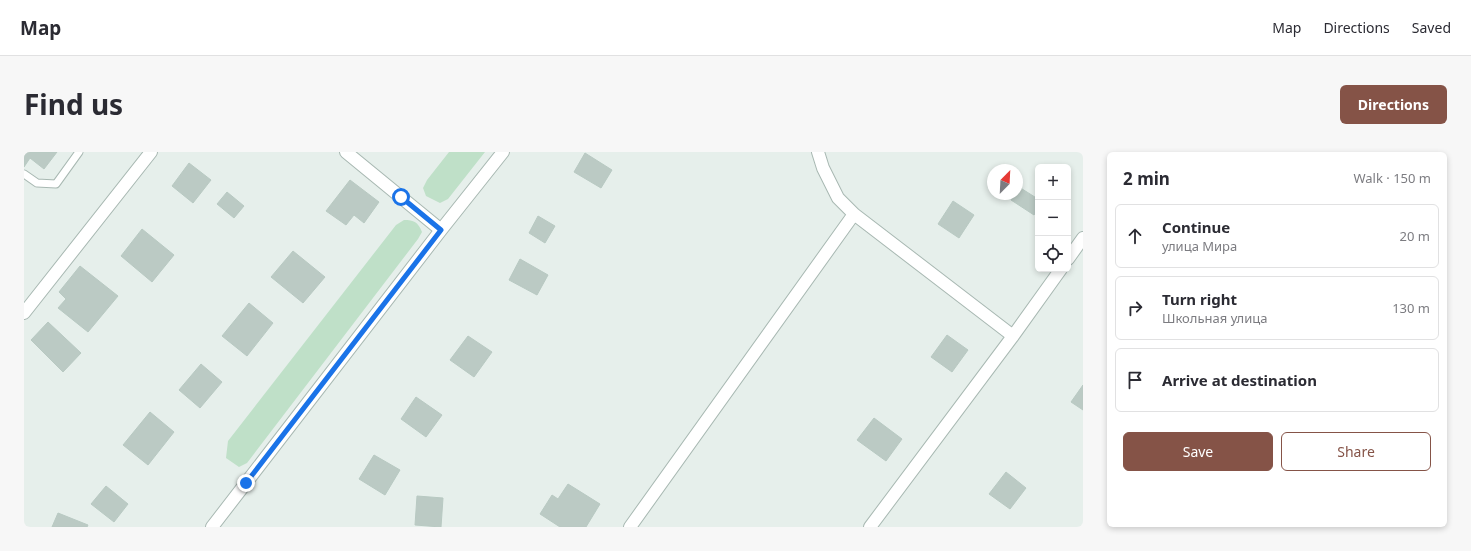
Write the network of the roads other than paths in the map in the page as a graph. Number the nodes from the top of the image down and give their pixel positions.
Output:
1 (79, 152) edge
2 (151, 152) edge
3 (346, 152) edge
4 (503, 152) edge
5 (818, 152) edge
6 (24, 174) edge
7 (854, 214) junction
8 (441, 230) junction
9 (1083, 238) edge
10 (1071, 255) edge
11 (1059, 272) edge
12 (24, 313) edge
13 (1013, 336) junction
14 (212, 527) edge
15 (630, 527) edge
16 (870, 527) edge

1 - 6 lane
2 - 12 street
3 - 8 street
4 - 8 street
5 - 7 street
7 - 13 street
7 - 15 street
8 - 14 street
9 - 10 street
11 - 13 street
13 - 16 street

